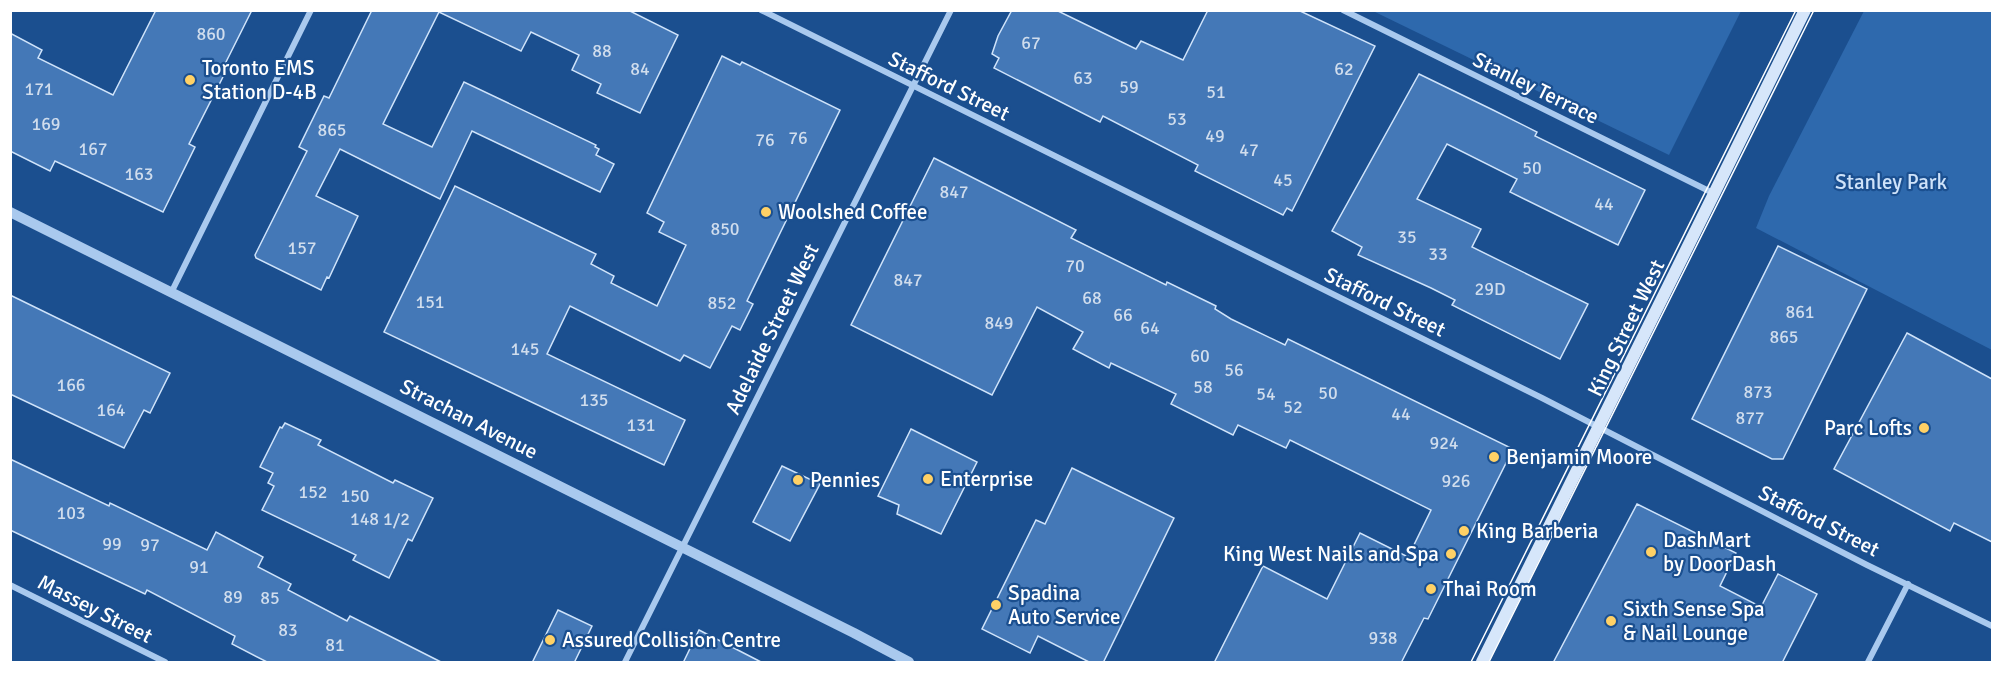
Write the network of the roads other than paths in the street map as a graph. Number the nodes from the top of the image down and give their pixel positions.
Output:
1 (311, 10) edge
2 (761, 10) edge
3 (951, 10) edge
4 (1343, 10) edge
5 (1805, 10) edge
6 (912, 86) junction
7 (1714, 194) junction
8 (10, 212) edge
9 (172, 291) junction
10 (1599, 427) junction
11 (682, 548) junction
12 (1908, 584) junction
13 (10, 585) edge
14 (1992, 626) edge
15 (165, 663) edge
16 (625, 663) edge
17 (909, 663) edge
18 (1482, 663) edge
19 (1868, 663) edge

1 - 9 street
2 - 6 street, Stafford Street
3 - 6 street, Adelaide Street West
4 - 7 street, Stanley Terrace
5 - 7 main road, King Street West
6 - 10 street, Stafford Street
6 - 11 street, Adelaide Street West
7 - 10 main road, King Street West
8 - 9 street, Strachan Avenue
9 - 11 street, Strachan Avenue
10 - 12 street, Stafford Street
10 - 18 main road, King Street West
11 - 16 street, Adelaide Street West
11 - 17 street, Strachan Avenue
12 - 14 street, Stafford Street
12 - 19 street
13 - 15 street, Massey Street

